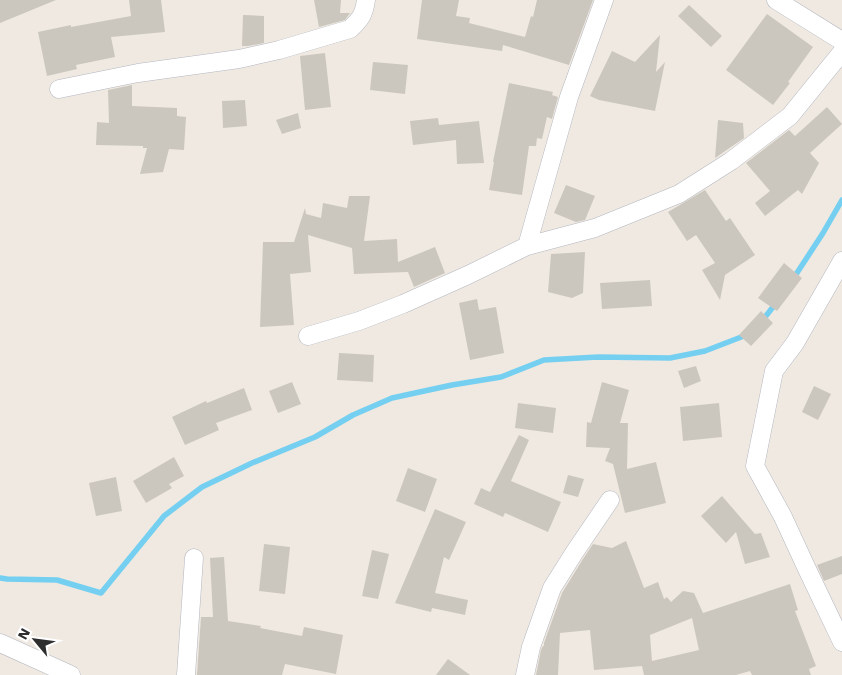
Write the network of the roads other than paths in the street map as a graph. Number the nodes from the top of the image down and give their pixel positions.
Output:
1 (366, 0) edge
2 (604, 0) edge
3 (776, 0) edge
4 (842, 41) edge
5 (842, 52) edge
6 (59, 89) dead end
7 (527, 246) junction
8 (842, 261) edge
9 (308, 336) dead end
10 (610, 500) dead end
11 (194, 558) dead end
12 (842, 642) edge
13 (0, 644) edge
14 (71, 675) edge
15 (186, 675) edge
16 (525, 675) edge

1 - 6 street
2 - 7 street
3 - 4 street
5 - 7 street
7 - 9 street
8 - 12 street
10 - 16 street
11 - 15 street
13 - 14 street

